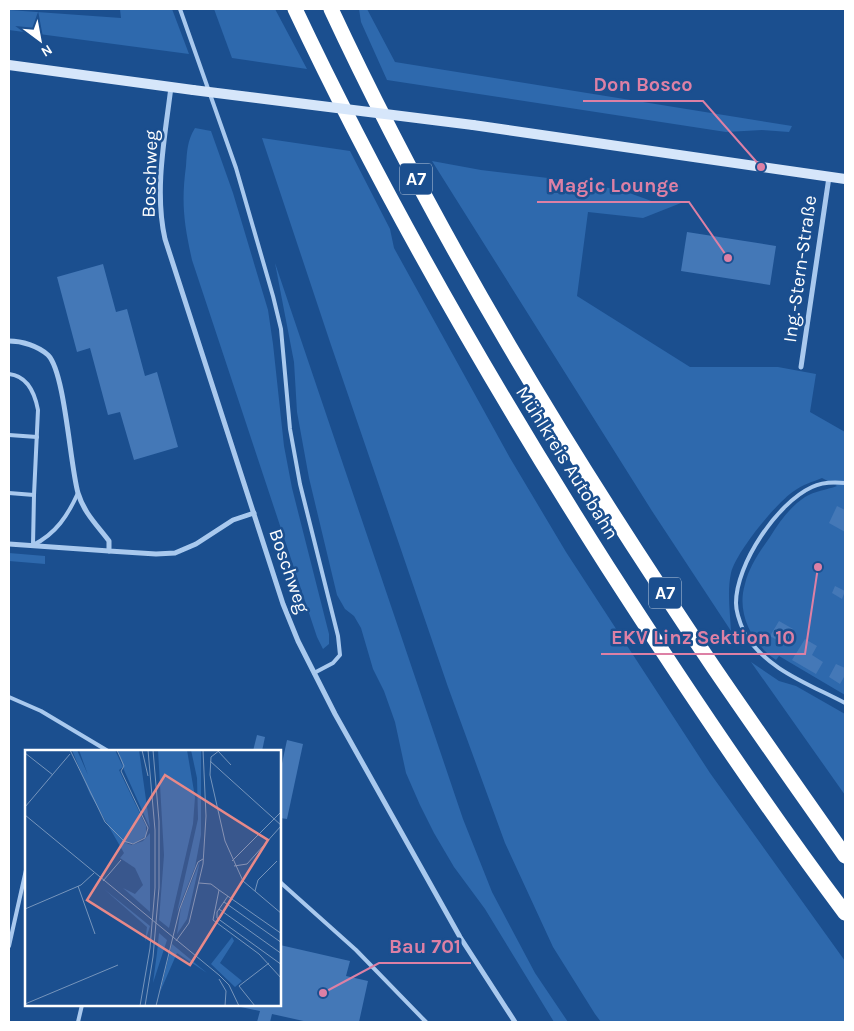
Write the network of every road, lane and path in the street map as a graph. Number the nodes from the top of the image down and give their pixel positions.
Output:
1 (180, 9) edge
2 (295, 9) edge
3 (331, 9) edge
4 (9, 65) edge
5 (171, 87) junction
6 (829, 176) junction
7 (845, 179) edge
8 (9, 341) edge
9 (801, 367) dead end
10 (9, 374) edge
11 (9, 435) edge
12 (37, 437) junction
13 (845, 483) edge
14 (9, 493) edge
15 (78, 493) junction
16 (34, 495) junction
17 (254, 513) junction
18 (9, 544) edge
19 (33, 545) junction
20 (109, 550) junction
21 (314, 673) junction
22 (9, 697) edge
23 (845, 702) edge
24 (106, 750) edge
25 (845, 856) edge
26 (25, 874) edge
27 (281, 883) edge
28 (845, 913) edge
29 (9, 946) edge
30 (82, 1006) edge
31 (78, 1022) edge
32 (426, 1022) edge
33 (515, 1022) edge

1 - 21 lane
2 - 28 highway, Mühlkreis Autobahn / A7
3 - 25 highway, Mühlkreis Autobahn / A7
4 - 5 main road
5 - 6 main road, bridge
5 - 17 street, Boschweg
6 - 7 main road
6 - 9 street, Ing.-Stern-Straße
8 - 15 street
10 - 12 lane
11 - 12 lane
12 - 16 lane
13 - 23 lane
14 - 16 lane
15 - 19 lane
15 - 20 street
16 - 19 lane
17 - 20 street
17 - 21 street, Boschweg
18 - 19 street
19 - 20 street
21 - 33 street, Boschweg
22 - 24 lane
26 - 29 lane
27 - 32 lane
30 - 31 lane

